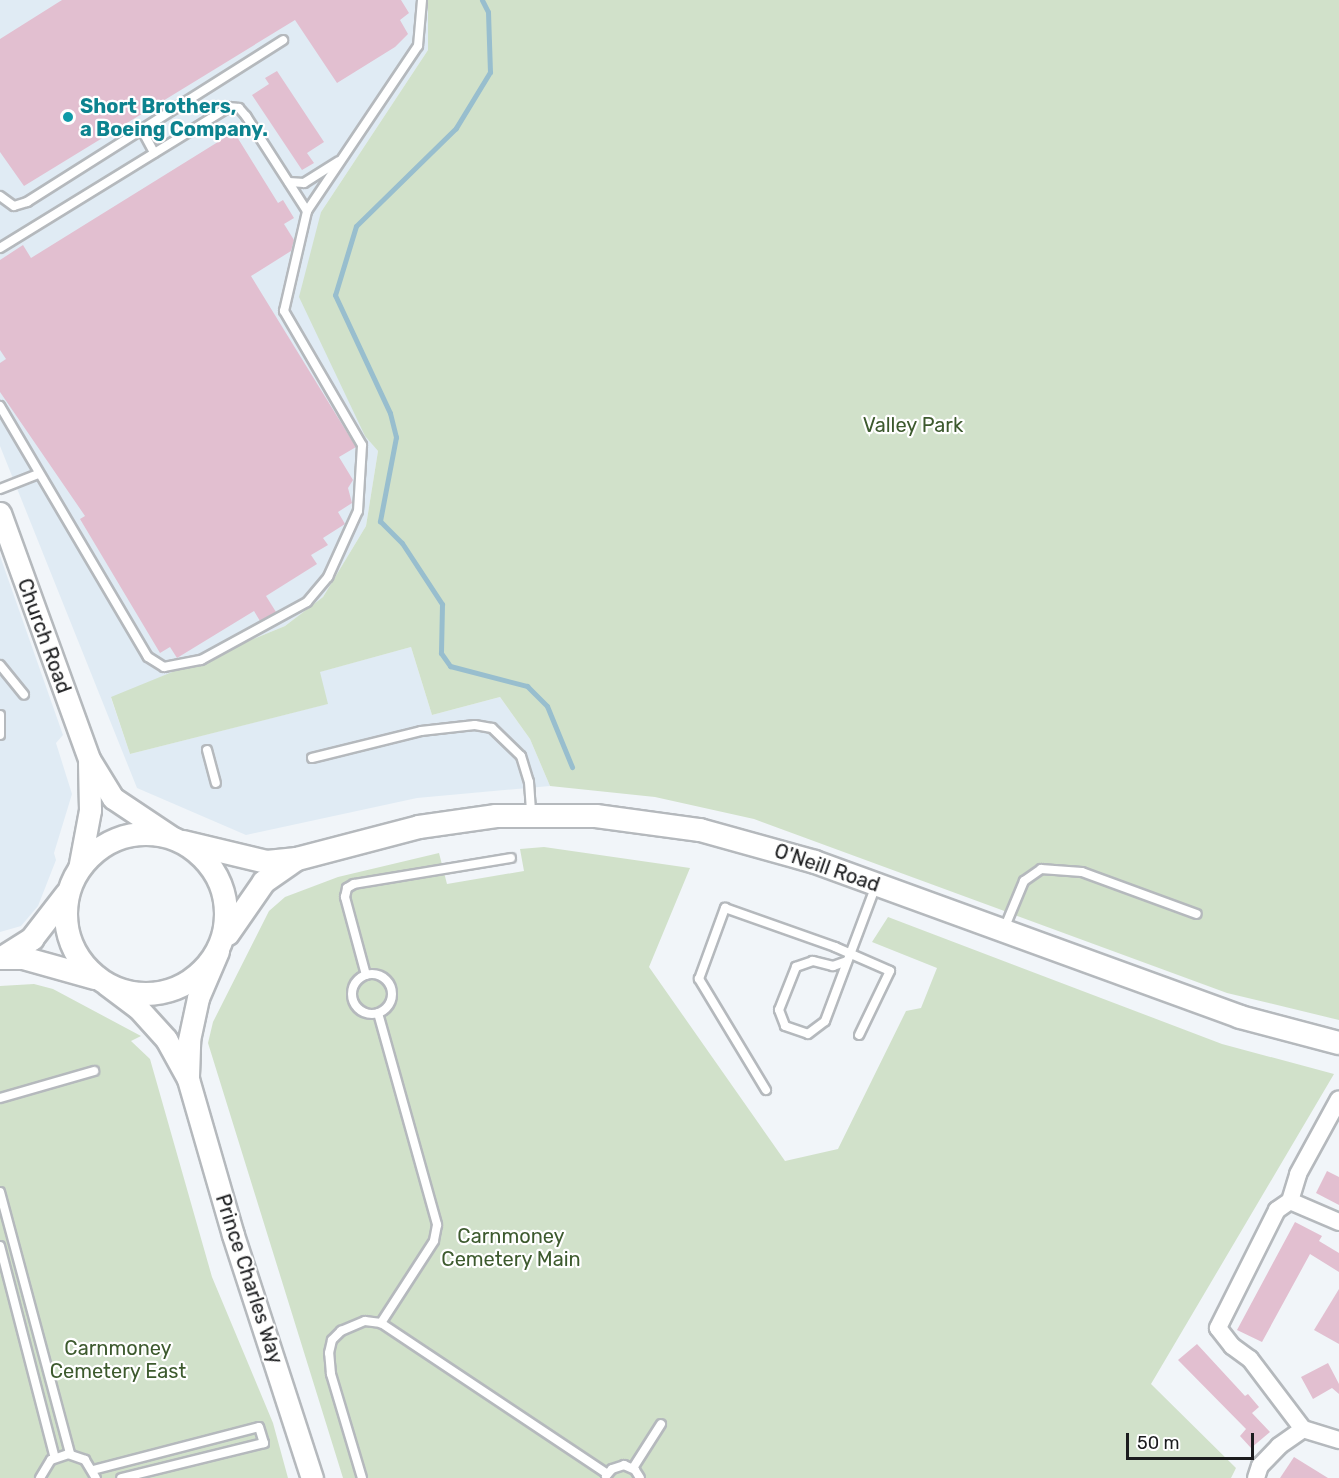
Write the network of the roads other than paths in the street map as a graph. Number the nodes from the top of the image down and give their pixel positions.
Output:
1 (422, 0) edge
2 (283, 40) dead end
3 (142, 130) junction
4 (154, 153) junction
5 (344, 157) junction
6 (289, 182) junction
7 (0, 196) edge
8 (307, 211) junction
9 (0, 248) edge
10 (0, 406) edge
11 (38, 474) junction
12 (0, 489) edge
13 (0, 513) edge
14 (0, 665) edge
15 (24, 695) dead end
16 (0, 715) edge
17 (0, 735) edge
18 (207, 750) dead end
19 (312, 758) dead end
20 (89, 759) junction
21 (216, 783) dead end
22 (531, 814) junction
23 (178, 840) junction
24 (511, 858) dead end
25 (297, 859) junction
26 (74, 879) junction
27 (876, 884) junction
28 (1197, 915) dead end
29 (1003, 931) junction
30 (219, 949) junction
31 (1, 958) edge
32 (848, 958) junction
33 (366, 975) junction
34 (105, 983) junction
35 (378, 1013) junction
36 (859, 1035) dead end
37 (1339, 1043) edge
38 (94, 1071) dead end
39 (188, 1079) junction
40 (766, 1090) dead end
41 (0, 1098) edge
42 (1339, 1099) edge
43 (0, 1192) edge
44 (1290, 1201) junction
45 (1339, 1222) edge
46 (0, 1246) edge
47 (381, 1323) junction
48 (661, 1424) dead end
49 (1303, 1429) junction
50 (1339, 1440) edge
51 (70, 1454) junction
52 (55, 1458) junction
53 (633, 1468) junction
54 (94, 1474) edge
55 (606, 1476) edge
56 (40, 1478) edge
57 (121, 1478) edge
58 (312, 1478) edge
59 (362, 1478) edge
60 (640, 1478) edge
61 (1256, 1478) edge

1 - 5 lane
2 - 3 lane
3 - 4 lane
3 - 7 lane
4 - 6 lane
4 - 9 lane
5 - 6 lane
5 - 8 lane
6 - 8 lane
8 - 11 lane
10 - 11 lane
11 - 12 lane
13 - 20 street, Church Road
14 - 15 lane
16 - 17 lane
18 - 21 lane
19 - 22 lane
20 - 23 street, Church Road
20 - 26 street, Church Road
22 - 25 main road, O'Neill Road
22 - 27 main road, O'Neill Road
23 - 25 main road, O'Neill Road
23 - 26 main road
23 - 30 main road
24 - 33 lane
25 - 30 main road, O'Neill Road
26 - 31 main road
26 - 34 main road
27 - 29 main road, O'Neill Road
27 - 32 lane
28 - 29 lane
29 - 37 main road, O'Neill Road
30 - 34 main road
30 - 39 street, Prince Charles Way
31 - 34 main road
32 - 32 lane
32 - 36 lane
32 - 40 lane
33 - 35 lane
33 - 35 lane
34 - 39 street, Prince Charles Way
35 - 47 lane
38 - 41 lane
39 - 58 street, Prince Charles Way
42 - 44 street
43 - 51 lane
44 - 45 street
44 - 49 street
46 - 52 lane
47 - 55 lane
47 - 59 lane
48 - 53 lane
49 - 50 street
49 - 61 street
51 - 52 lane
51 - 54 lane
52 - 56 lane
53 - 55 lane
53 - 60 lane
54 - 57 lane

